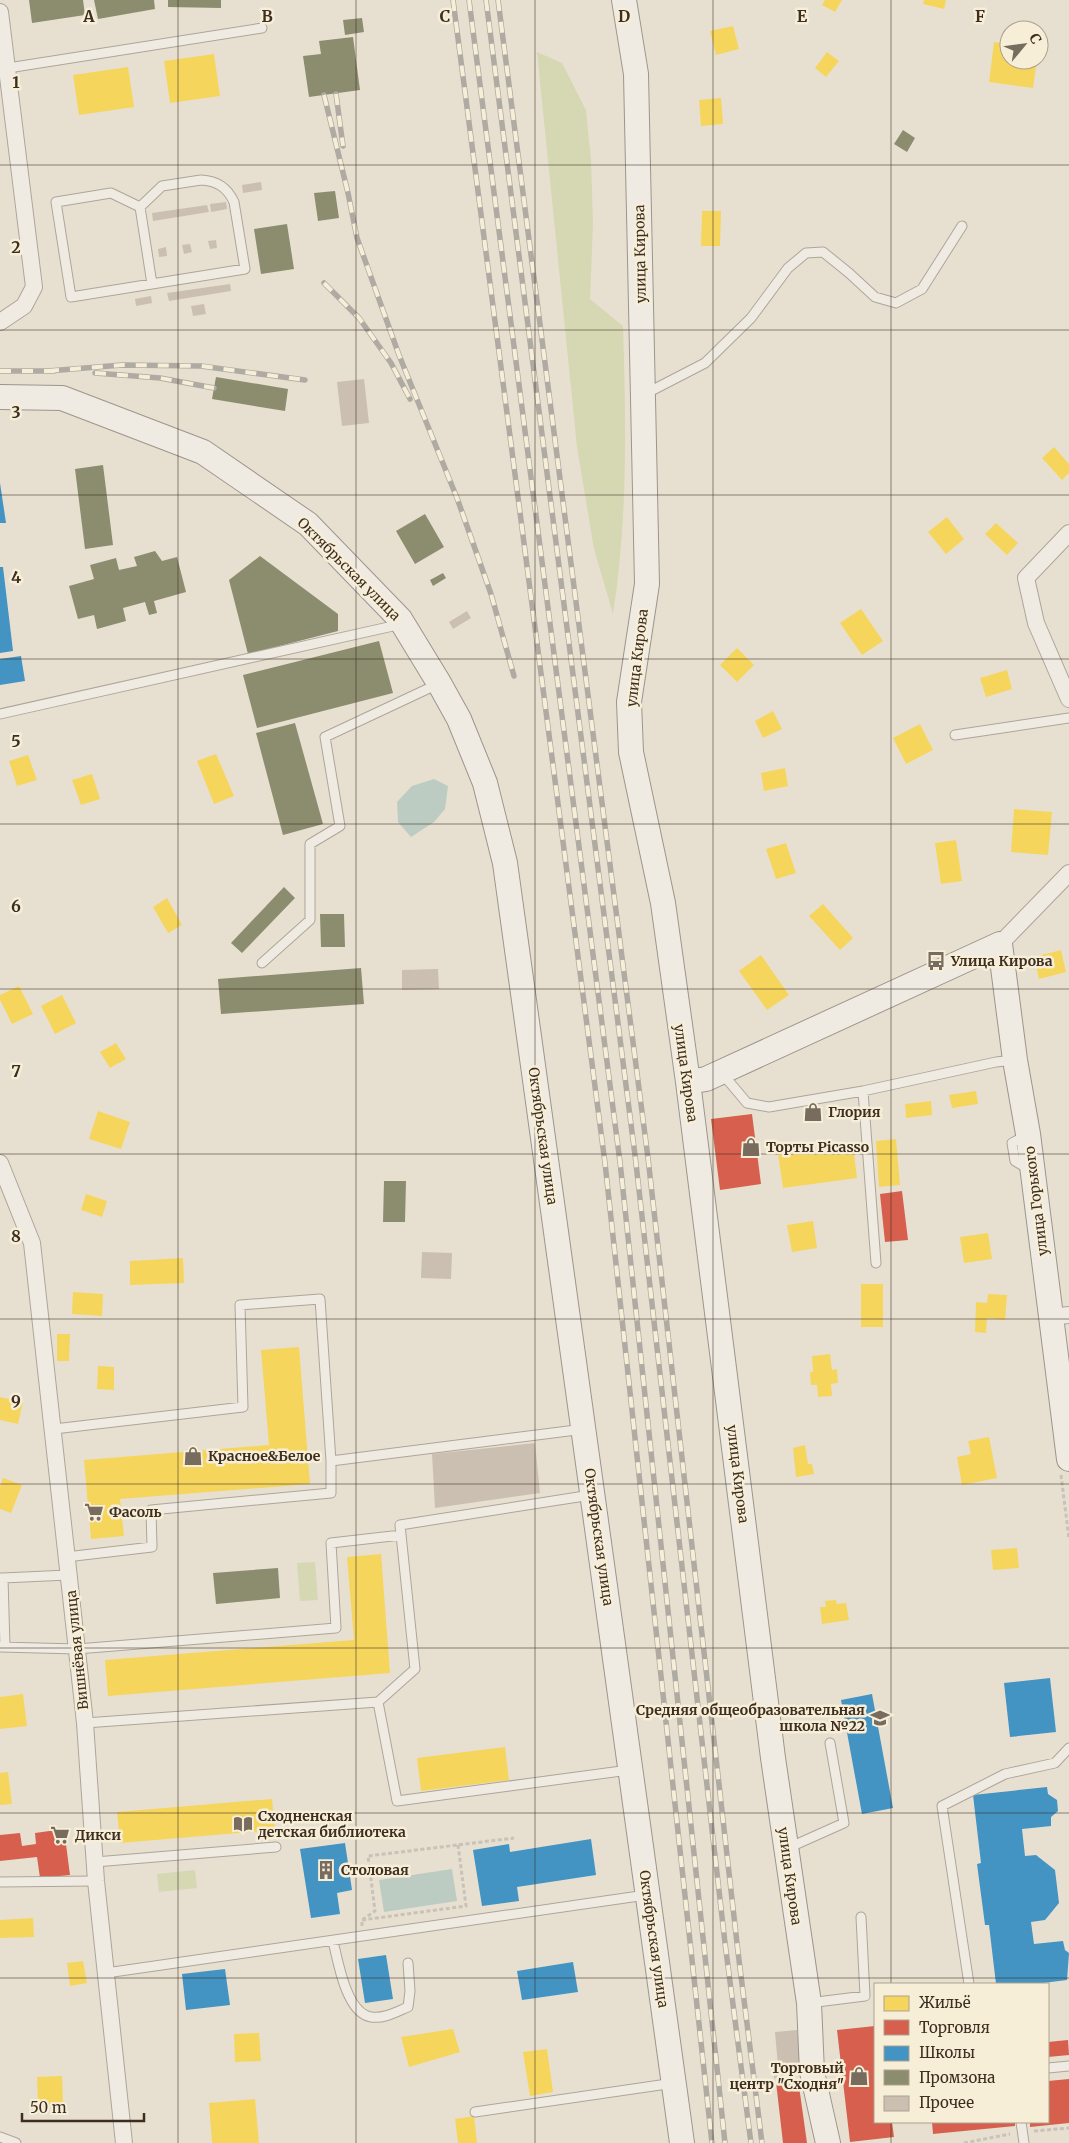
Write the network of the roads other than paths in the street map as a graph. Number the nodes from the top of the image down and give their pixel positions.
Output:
1 (624, 0) edge
2 (0, 12) edge
3 (262, 28) dead end
4 (8, 68) junction
5 (5, 88) edge
6 (140, 207) junction
7 (962, 226) dead end
8 (152, 284) junction
9 (0, 322) edge
10 (643, 395) junction
11 (0, 397) edge
12 (1069, 534) edge
13 (403, 624) junction
14 (439, 683) junction
15 (1069, 699) edge
16 (0, 714) edge
17 (1069, 718) edge
18 (955, 735) dead end
19 (1069, 873) edge
20 (1000, 944) junction
21 (262, 963) dead end
22 (1015, 1060) junction
23 (721, 1072) junction
24 (688, 1082) junction
25 (862, 1091) junction
26 (0, 1164) edge
27 (876, 1264) dead end
28 (1060, 1316) edge
29 (584, 1429) junction
30 (54, 1430) junction
31 (331, 1461) junction
32 (1065, 1466) edge
33 (594, 1495) junction
34 (401, 1535) junction
35 (66, 1557) junction
36 (68, 1576) junction
37 (2, 1578) edge
38 (3, 1647) edge
39 (76, 1649) junction
40 (378, 1702) junction
41 (85, 1723) junction
42 (830, 1743) dead end
43 (1069, 1748) edge
44 (632, 1770) junction
45 (276, 1847) dead end
46 (786, 1849) junction
47 (95, 1862) junction
48 (96, 1881) junction
49 (0, 1882) edge
50 (649, 1895) junction
51 (861, 1916) dead end
52 (333, 1941) junction
53 (408, 1963) dead end
54 (106, 1973) junction
55 (969, 1983) edge
56 (808, 2003) junction
57 (1069, 2066) edge
58 (1049, 2068) edge
59 (674, 2083) junction
60 (476, 2112) dead end
61 (1021, 2123) edge
62 (4, 2140) edge
63 (16, 2143) edge
64 (124, 2143) edge
65 (682, 2143) edge
66 (828, 2143) edge
67 (1024, 2143) edge

1 - 10 street, улица Кирова
2 - 4 street
3 - 4 lane
4 - 5 street
5 - 9 street
6 - 8 lane
6 - 8 lane
6 - 8 lane
7 - 10 lane
10 - 24 street, улица Кирова
11 - 13 street, Октябрьская улица
12 - 15 street
13 - 14 street, Октябрьская улица
13 - 16 lane
14 - 21 lane
14 - 29 street, Октябрьская улица
17 - 18 lane
19 - 20 street
20 - 22 street, улица Горького
20 - 23 street
22 - 25 lane
22 - 28 street, улица Горького
23 - 24 street
23 - 25 lane
24 - 46 street, улица Кирова
25 - 27 lane
26 - 30 street, Вишнёвая улица
28 - 32 street, улица Горького
29 - 31 lane
29 - 33 street, Октябрьская улица
30 - 31 lane
30 - 35 street, Вишнёвая улица
31 - 35 lane
33 - 34 lane
33 - 44 street, Октябрьская улица
34 - 39 lane
34 - 40 lane
35 - 36 street, Вишнёвая улица
36 - 37 lane
36 - 39 street, Вишнёвая улица
37 - 38 lane
38 - 39 lane
39 - 41 street, Вишнёвая улица
40 - 41 lane
40 - 44 lane
41 - 47 street, Вишнёвая улица
42 - 46 lane
43 - 55 lane
44 - 50 street, Октябрьская улица
45 - 47 lane
46 - 56 street, улица Кирова
47 - 48 street, Вишнёвая улица
48 - 49 lane
48 - 54 street, Вишнёвая улица
50 - 52 lane
50 - 59 street, Октябрьская улица
51 - 56 lane
52 - 53 lane
52 - 54 lane
54 - 64 street, Вишнёвая улица
56 - 66 street, улица Кирова
57 - 58 lane
59 - 60 lane
59 - 65 street, Октябрьская улица
61 - 67 lane
62 - 63 lane

